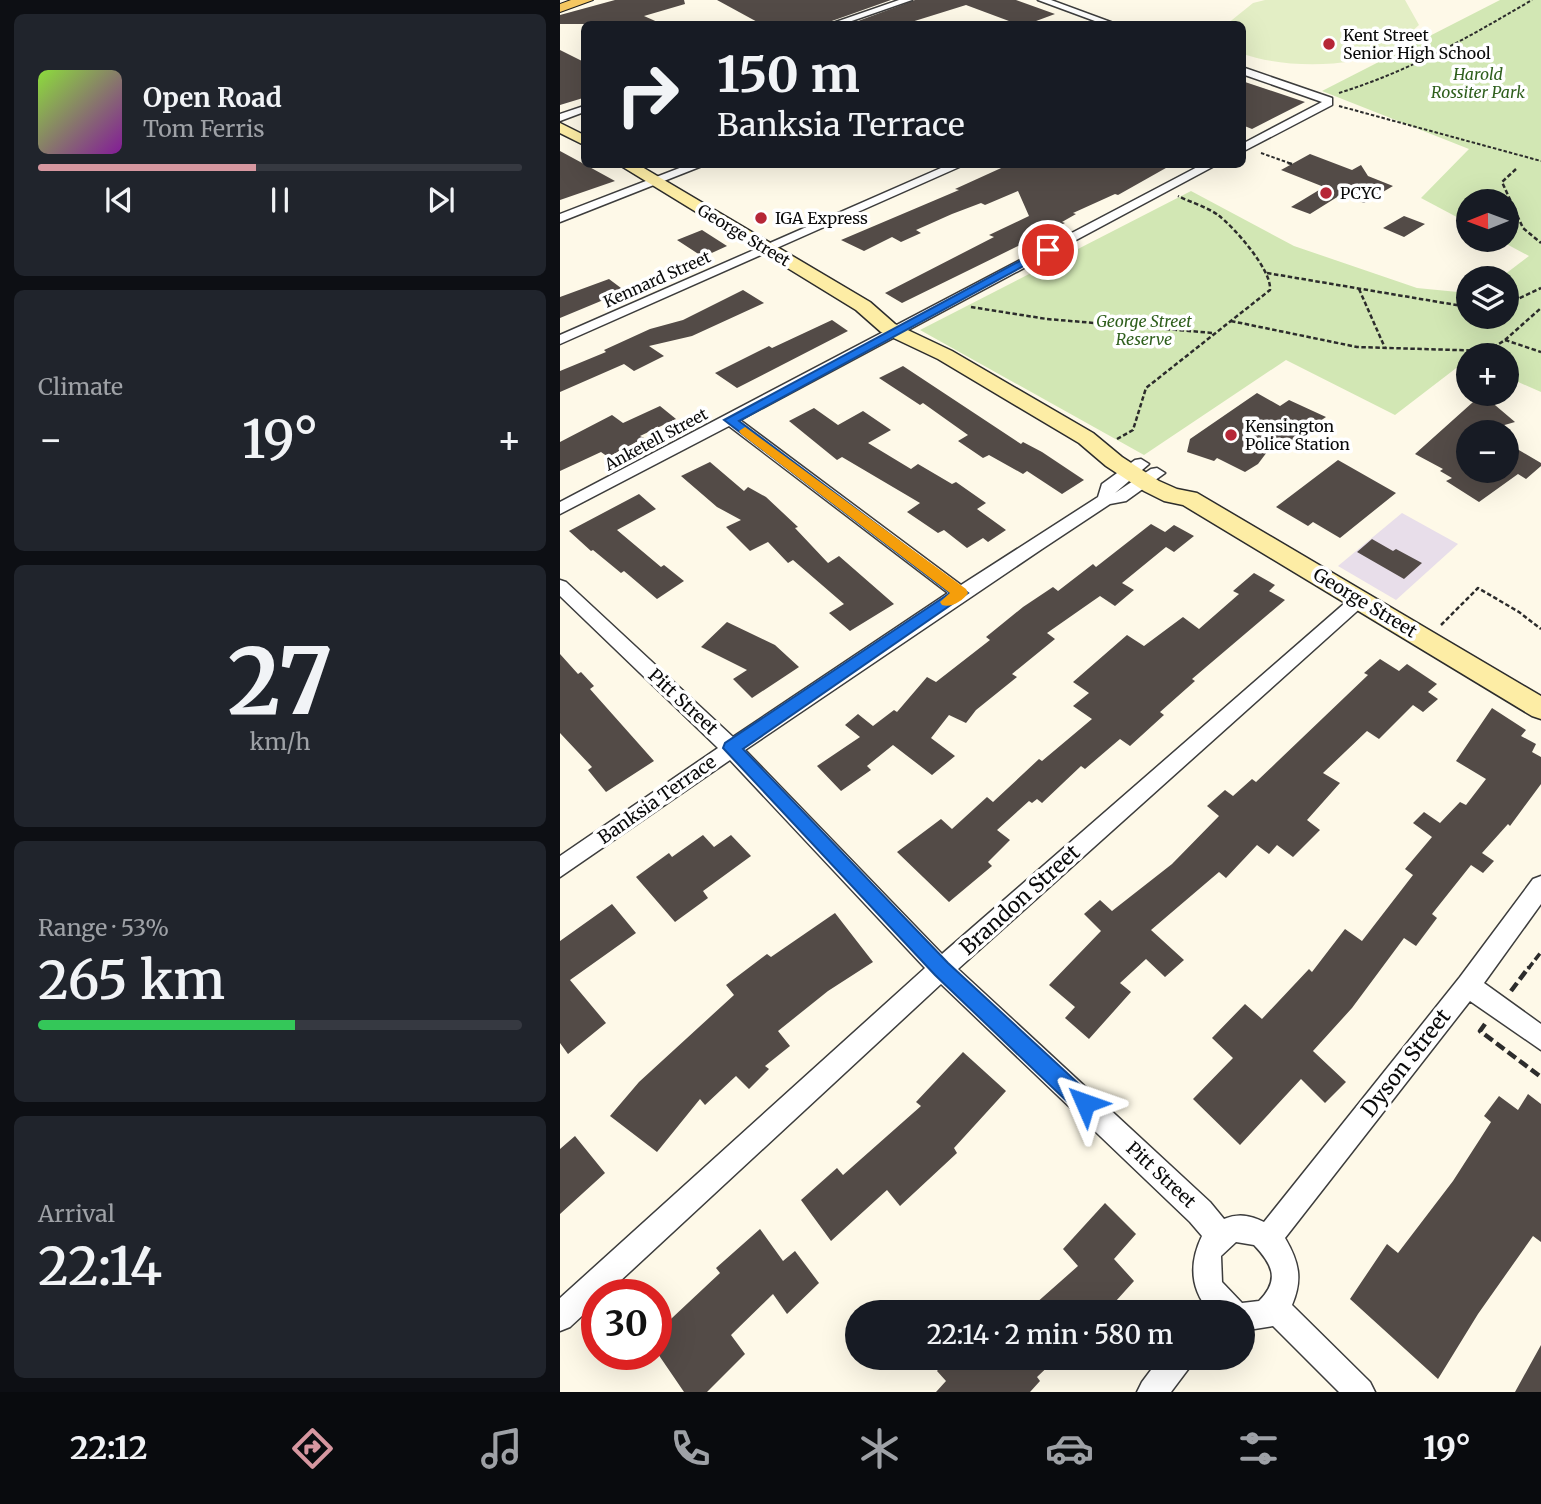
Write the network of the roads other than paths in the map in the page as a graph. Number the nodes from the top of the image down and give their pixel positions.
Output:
1 (568, 0) edge
2 (586, 0) edge
3 (908, 0) edge
4 (1042, 0) edge
5 (560, 5) edge
6 (1090, 17) junction
7 (844, 21) edge
8 (1078, 21) edge
9 (1102, 21) edge
10 (1246, 71) edge
11 (581, 110) edge
12 (560, 118) edge
13 (560, 127) edge
14 (581, 139) edge
15 (1246, 147) edge
16 (632, 168) edge
17 (692, 168) edge
18 (952, 168) edge
19 (1205, 168) edge
20 (656, 182) junction
21 (560, 218) edge
22 (768, 249) junction
23 (901, 328) junction
24 (560, 340) edge
25 (730, 420) junction
26 (1144, 472) junction
27 (560, 509) edge
28 (560, 586) edge
29 (960, 593) junction
30 (1359, 600) junction
31 (1541, 709) edge
32 (731, 748) junction
33 (560, 868) edge
34 (1541, 886) edge
35 (942, 969) junction
36 (1468, 985) junction
37 (1541, 1038) edge
38 (1220, 1236) junction
39 (1268, 1238) junction
40 (1216, 1300) edge
41 (1276, 1308) junction
42 (1255, 1316) edge
43 (560, 1317) edge
44 (1169, 1370) edge
45 (1152, 1392) edge
46 (1360, 1392) edge

1 - 5 main road
2 - 5 main road
3 - 7 street
4 - 6 street
6 - 8 street
6 - 9 street
10 - 15 street
11 - 12 street
13 - 14 main road
16 - 20 main road, George Street
17 - 20 street
18 - 22 street, Kennard Street
19 - 23 street, Anketell Street
20 - 21 street
20 - 22 main road, George Street
22 - 23 main road, George Street
22 - 24 street, Kennard Street
23 - 25 street, Anketell Street
23 - 26 main road, George Street
25 - 27 street, Anketell Street
25 - 29 street
26 - 29 street, Banksia Terrace
26 - 30 main road, George Street
28 - 32 street, Pitt Street
29 - 32 street, Banksia Terrace
30 - 31 main road, George Street
30 - 35 street, Brandon Street
32 - 33 street, Banksia Terrace
32 - 35 street, Pitt Street
34 - 36 street, Dyson Street
35 - 38 street, Pitt Street
35 - 43 street, Brandon Street
36 - 37 street
36 - 39 street, Dyson Street
38 - 39 street
38 - 40 street
39 - 41 street
41 - 42 street
41 - 46 street
44 - 45 street

